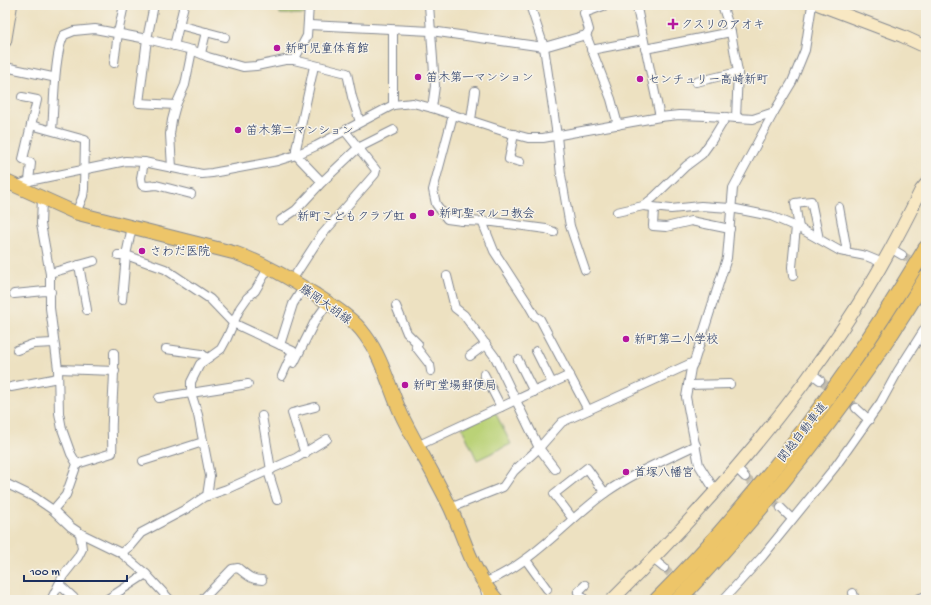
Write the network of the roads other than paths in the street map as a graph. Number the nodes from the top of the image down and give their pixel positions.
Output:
1 (11, 5) edge
2 (124, 5) edge
3 (154, 5) edge
4 (184, 5) edge
5 (309, 5) edge
6 (429, 5) edge
7 (530, 5) edge
8 (606, 5) edge
9 (637, 5) edge
10 (722, 5) edge
11 (812, 5) edge
12 (820, 5) edge
13 (7, 24) edge
14 (179, 24) junction
15 (309, 25) junction
16 (393, 30) junction
17 (431, 31) junction
18 (206, 32) junction
19 (731, 32) junction
20 (118, 33) junction
21 (586, 35) junction
22 (225, 36) dead end
23 (147, 39) junction
24 (643, 40) junction
25 (5, 42) edge
26 (174, 46) junction
27 (544, 47) junction
28 (926, 47) edge
29 (645, 49) junction
30 (192, 50) junction
31 (591, 50) junction
32 (201, 53) junction
33 (294, 60) junction
34 (114, 63) dead end
35 (314, 66) junction
36 (5, 67) edge
37 (738, 72) junction
38 (52, 77) dead end
39 (696, 82) dead end
40 (476, 91) dead end
41 (22, 97) dead end
42 (176, 105) junction
43 (393, 105) junction
44 (432, 108) junction
45 (774, 112) junction
46 (453, 115) junction
47 (660, 117) junction
48 (726, 117) junction
49 (736, 118) junction
50 (472, 120) junction
51 (360, 122) junction
52 (31, 125) junction
53 (618, 125) junction
54 (52, 130) junction
55 (394, 130) dead end
56 (345, 131) junction
57 (514, 134) junction
58 (557, 136) junction
59 (358, 148) junction
60 (296, 155) junction
61 (144, 162) junction
62 (520, 162) dead end
63 (172, 168) junction
64 (84, 169) junction
65 (17, 182) edge
66 (322, 182) junction
67 (926, 184) edge
68 (191, 194) dead end
69 (42, 198) junction
70 (643, 206) junction
71 (839, 207) dead end
72 (654, 208) junction
73 (731, 208) junction
74 (617, 212) dead end
75 (76, 213) junction
76 (281, 220) dead end
77 (482, 221) junction
78 (132, 227) junction
79 (797, 228) junction
80 (730, 229) junction
81 (554, 232) dead end
82 (818, 239) junction
83 (926, 248) edge
84 (845, 252) junction
85 (118, 255) dead end
86 (126, 255) junction
87 (94, 261) dead end
88 (883, 263) junction
89 (78, 265) junction
90 (268, 267) junction
91 (585, 270) dead end
92 (50, 273) junction
93 (447, 276) dead end
94 (793, 276) dead end
95 (926, 278) edge
96 (292, 280) junction
97 (303, 288) junction
98 (51, 292) junction
99 (14, 294) dead end
100 (122, 300) dead end
101 (328, 303) junction
102 (396, 306) dead end
103 (87, 310) dead end
104 (233, 323) junction
105 (926, 327) edge
106 (54, 343) junction
107 (486, 344) junction
108 (280, 345) junction
109 (166, 349) dead end
110 (17, 350) dead end
111 (536, 351) dead end
112 (114, 352) dead end
113 (470, 356) dead end
114 (207, 358) junction
115 (518, 360) dead end
116 (694, 362) junction
117 (294, 363) dead end
118 (58, 370) junction
119 (114, 371) junction
120 (431, 371) dead end
121 (484, 374) dead end
122 (282, 376) dead end
123 (570, 376) junction
124 (58, 378) junction
125 (552, 383) junction
126 (248, 384) dead end
127 (730, 384) dead end
128 (688, 385) junction
129 (11, 388) dead end
130 (534, 392) junction
131 (191, 393) junction
132 (159, 398) dead end
133 (516, 401) junction
134 (315, 407) dead end
135 (501, 407) junction
136 (856, 408) tunnel mouth
137 (588, 410) junction
138 (262, 416) dead end
139 (868, 420) junction
140 (327, 439) dead end
141 (204, 442) junction
142 (696, 445) junction
143 (417, 446) junction
144 (539, 448) junction
145 (304, 454) junction
146 (143, 461) dead end
147 (76, 464) junction
148 (736, 468) junction
149 (555, 469) dead end
150 (269, 471) junction
151 (745, 477) tunnel mouth
152 (5, 483) edge
153 (716, 492) junction
154 (605, 493) junction
155 (207, 496) junction
156 (277, 500) dead end
157 (450, 508) junction
158 (781, 508) tunnel mouth
159 (53, 510) junction
160 (792, 518) junction
161 (573, 519) junction
162 (80, 533) junction
163 (121, 553) junction
164 (653, 559) junction
165 (526, 560) junction
166 (664, 568) tunnel mouth
167 (146, 574) junction
168 (262, 580) dead end
169 (483, 583) junction
170 (60, 585) junction
171 (585, 585) dead end
172 (547, 589) dead end
173 (925, 597) edge
174 (51, 600) edge
175 (76, 600) edge
176 (106, 600) edge
177 (170, 600) edge
178 (202, 600) edge
179 (488, 600) edge
180 (497, 600) edge
181 (585, 600) edge
182 (612, 600) edge
183 (657, 600) edge
184 (678, 600) edge
185 (723, 600) edge
186 (915, 600) edge

1 - 13 street
2 - 20 street
3 - 23 street
4 - 14 street
5 - 15 street
6 - 17 street
7 - 27 street
8 - 21 street
9 - 24 street
10 - 19 street
11 - 45 street
12 - 28 street
13 - 25 street
14 - 18 street
14 - 26 street
15 - 16 street
15 - 33 street
16 - 17 street
16 - 43 street
17 - 27 street
17 - 44 street
18 - 22 street
18 - 32 street
19 - 29 street
19 - 37 street
20 - 23 street
20 - 34 street
20 - 54 street
21 - 27 street
21 - 31 street
23 - 26 street
23 - 42 street
24 - 29 street
24 - 31 street
26 - 30 street
27 - 58 street
29 - 47 street
30 - 32 street
30 - 42 street
31 - 53 street
32 - 33 street
33 - 35 street
35 - 51 street
35 - 60 street
36 - 38 street
37 - 39 street
37 - 49 street
40 - 50 street
41 - 52 street
42 - 63 street
43 - 44 street
43 - 51 street
44 - 46 street
45 - 49 street
45 - 73 street
46 - 50 street
46 - 77 street
47 - 48 street
47 - 53 street
48 - 49 street
48 - 70 street
50 - 57 street
51 - 56 street
52 - 54 street
52 - 65 street
53 - 58 street
54 - 64 street
55 - 59 street
56 - 59 street
56 - 60 street
57 - 58 street
57 - 62 street
58 - 91 street
59 - 66 street
59 - 96 street
60 - 63 street
60 - 66 street
61 - 63 street
61 - 64 street
61 - 68 street
64 - 65 street
64 - 75 street
65 - 69 main road, 藤岡大胡線
66 - 76 street
67 - 88 street
69 - 75 main road, 藤岡大胡線
69 - 92 street
70 - 72 street
70 - 74 street
71 - 84 street
72 - 73 street
72 - 80 street
73 - 79 street
73 - 80 street
75 - 78 main road, 藤岡大胡線
77 - 81 street
77 - 123 street
78 - 86 street
78 - 90 main road, 藤岡大胡線
79 - 82 street
79 - 82 street
79 - 94 street
80 - 116 street
82 - 84 street
83 - 183 highway, 関越自動車道
84 - 88 street
85 - 86 street
86 - 100 street
86 - 104 street
87 - 89 street
88 - 148 street
89 - 92 street
89 - 103 street
90 - 96 main road, 藤岡大胡線
90 - 104 street
92 - 98 street
93 - 107 street
95 - 184 highway, 関越自動車道
96 - 97 main road, 藤岡大胡線
97 - 101 main road, 藤岡大胡線
97 - 108 street
98 - 99 street
98 - 106 street
101 - 117 street
101 - 143 main road, 藤岡大胡線
102 - 120 street
104 - 108 street
104 - 114 street
105 - 139 street
106 - 110 street
106 - 118 street
107 - 113 street
107 - 133 street
108 - 122 street
109 - 114 street
111 - 125 street
112 - 119 street
114 - 131 street
115 - 130 street
116 - 128 street
116 - 137 street
118 - 119 street
118 - 124 street
119 - 147 street
121 - 135 street
123 - 125 street
123 - 137 street
124 - 129 street
124 - 147 street
125 - 130 street
126 - 131 street
127 - 128 street
128 - 142 street
130 - 133 street
131 - 132 street
131 - 141 street
133 - 135 street
133 - 144 street
134 - 145 street
135 - 143 street
136 - 139 street
137 - 144 street
138 - 150 street
139 - 160 street
140 - 145 street
141 - 146 street
141 - 155 street
142 - 153 street
142 - 154 street
143 - 157 main road, 藤岡大胡線
144 - 149 street
144 - 157 street
145 - 150 street
147 - 159 street
148 - 151 street
148 - 153 street
150 - 155 street
150 - 156 street
152 - 159 street
153 - 164 street
154 - 161 street
154 - 161 street
155 - 163 street
157 - 169 main road, 藤岡大胡線
158 - 160 street
159 - 162 street
160 - 185 street
161 - 165 street
162 - 163 street
162 - 170 street
163 - 167 street
164 - 166 street
164 - 182 street
165 - 169 street
165 - 172 street
167 - 176 street
167 - 177 street
168 - 178 street
169 - 179 street
169 - 180 main road, 藤岡大胡線
170 - 174 street
170 - 175 street
171 - 181 street
173 - 186 street

